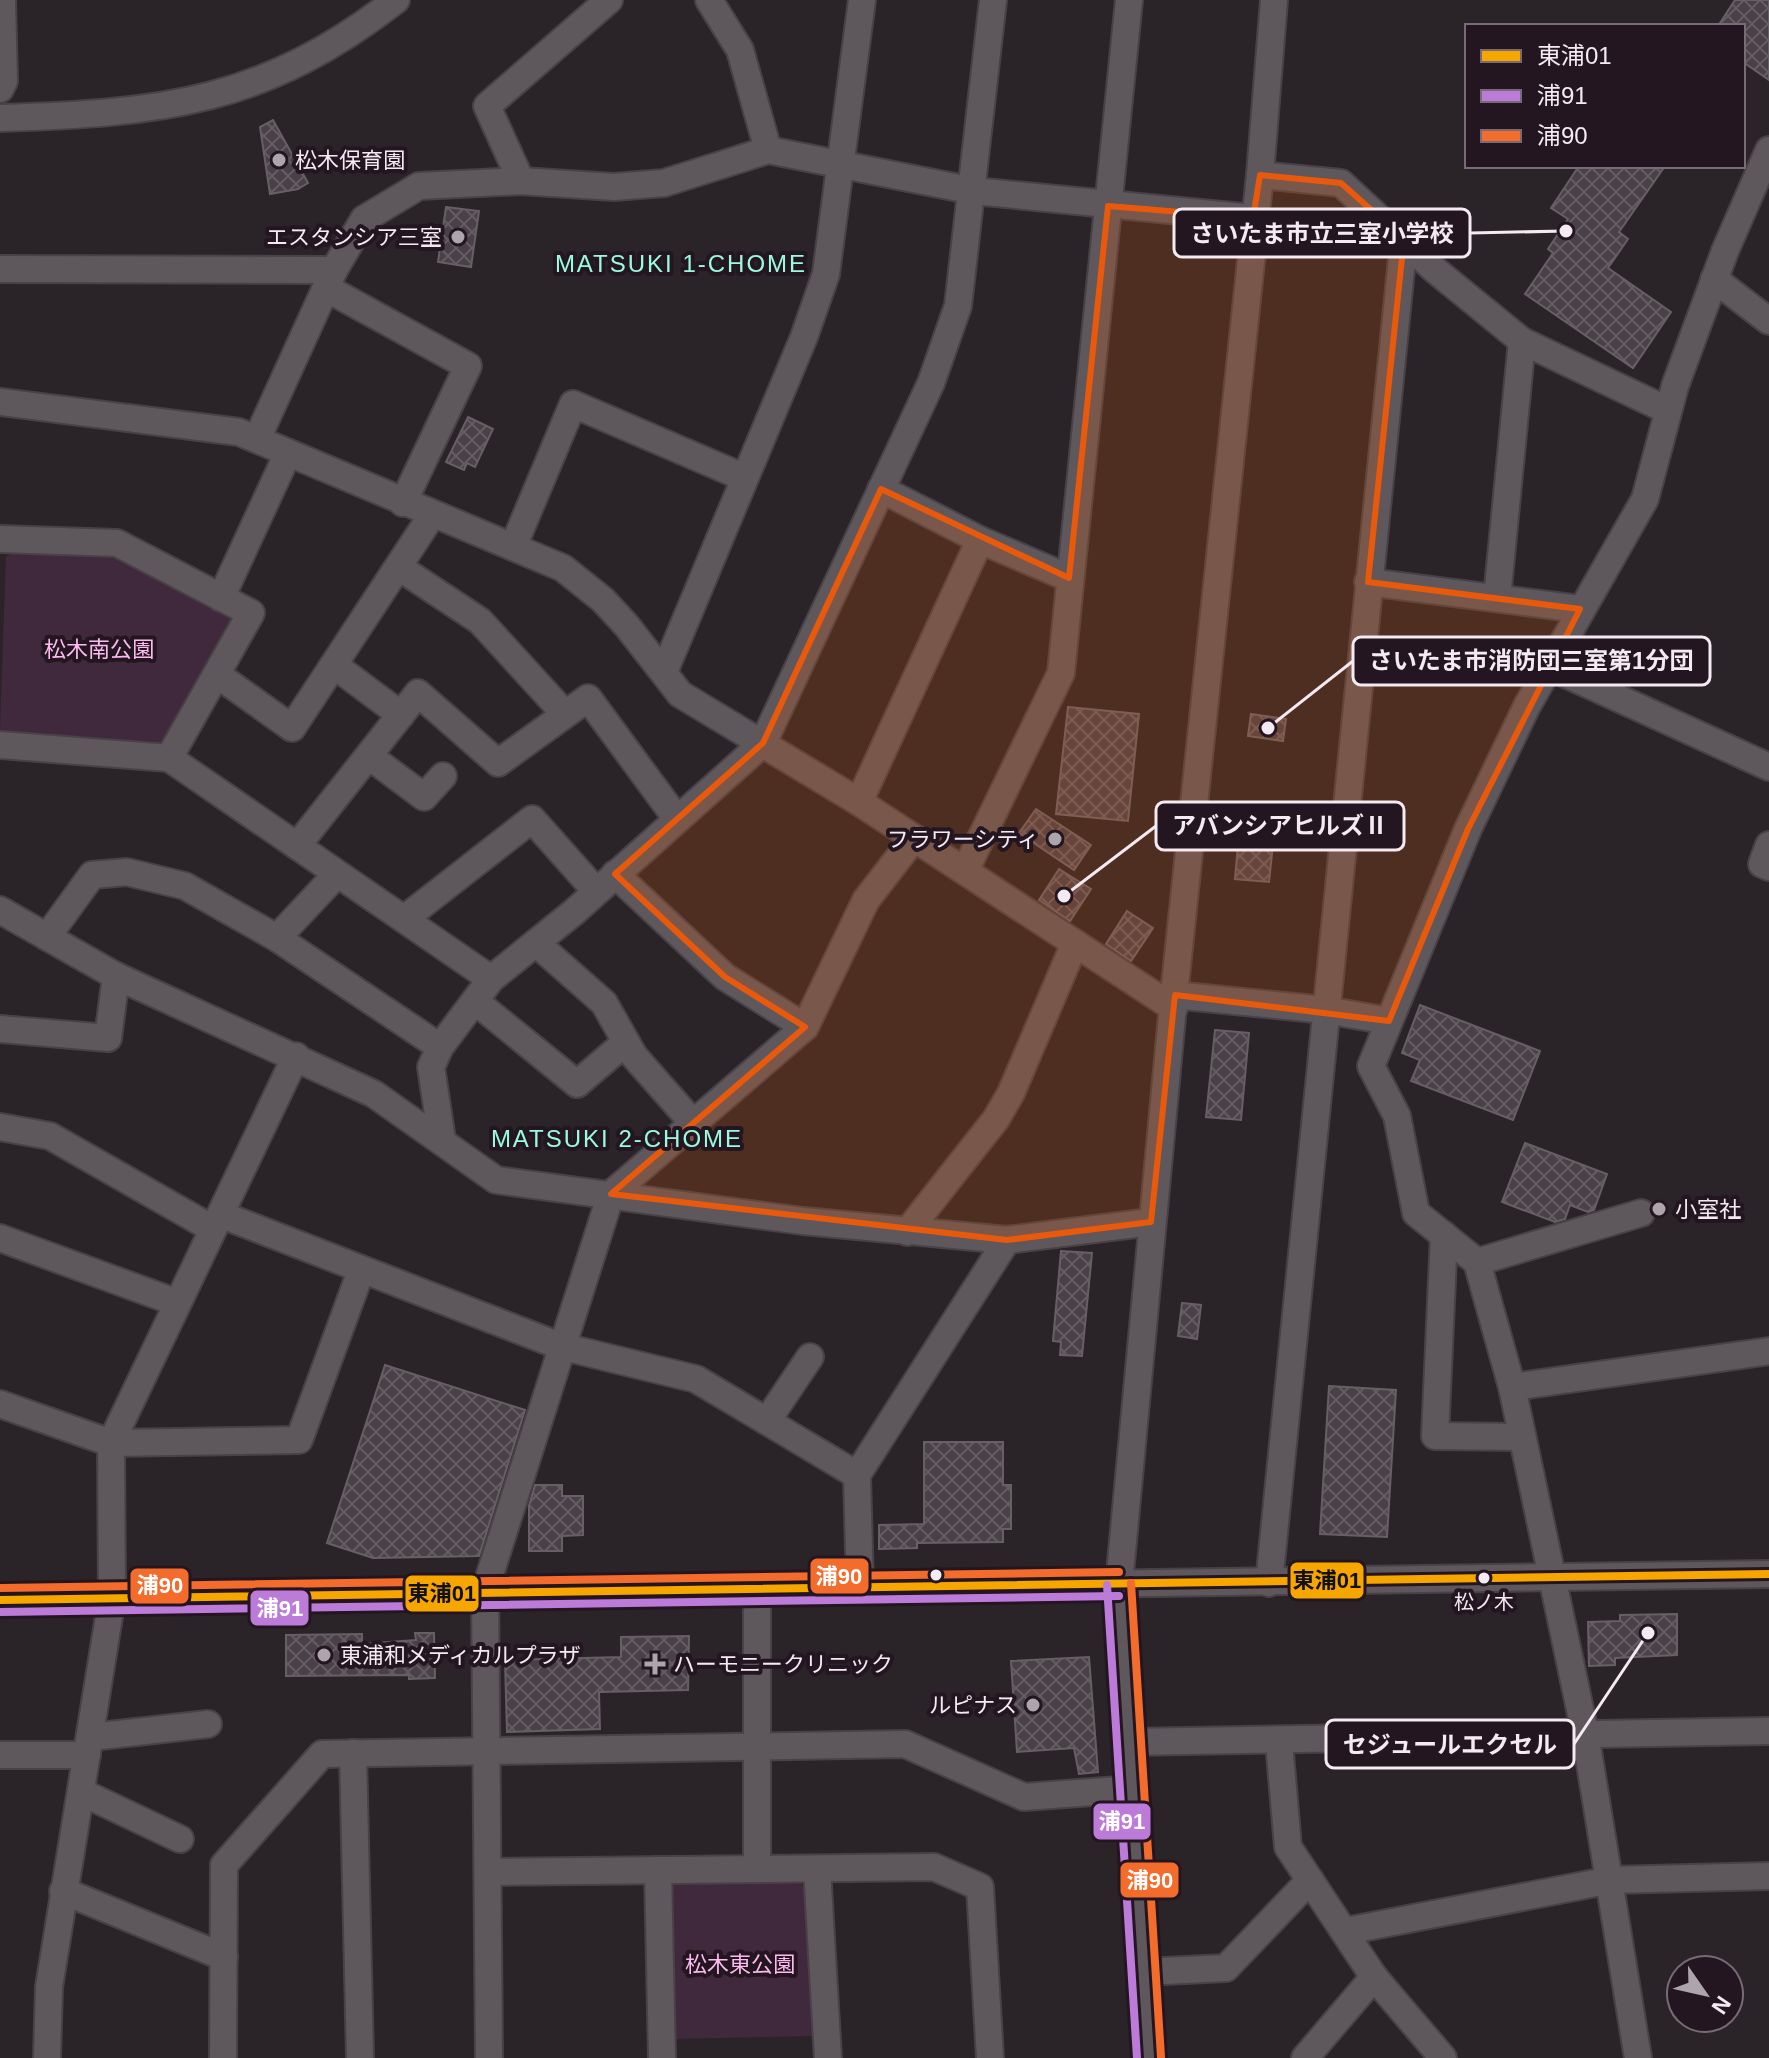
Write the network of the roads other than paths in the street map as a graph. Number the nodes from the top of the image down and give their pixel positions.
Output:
1 (2, 0) edge
2 (396, 0) edge
3 (609, 0) edge
4 (709, 0) edge
5 (862, 0) edge
6 (993, 0) edge
7 (1129, 0) edge
8 (1274, 0) edge
9 (0, 89) edge
10 (0, 118) edge
11 (768, 150) junction
12 (1769, 150) edge
13 (843, 165) junction
14 (1260, 175) junction
15 (521, 181) junction
16 (974, 191) junction
17 (1108, 206) junction
18 (1253, 218) junction
19 (1404, 239) junction
20 (0, 269) edge
21 (330, 279) junction
22 (1714, 279) junction
23 (1769, 321) edge
24 (1522, 341) junction
25 (0, 402) edge
26 (1667, 410) junction
27 (257, 439) junction
28 (288, 453) junction
29 (743, 477) junction
30 (881, 489) junction
31 (403, 503) junction
32 (432, 515) junction
33 (0, 539) edge
34 (980, 540) junction
35 (513, 547) junction
36 (400, 568) junction
37 (1069, 578) junction
38 (1368, 582) junction
39 (221, 598) junction
40 (1497, 598) junction
41 (1580, 609) junction
42 (334, 665) junction
43 (1548, 666) junction
44 (664, 672) junction
45 (219, 676) junction
46 (565, 714) junction
47 (401, 715) junction
48 (763, 743) junction
49 (0, 745) edge
50 (369, 756) junction
51 (169, 758) junction
52 (1769, 767) edge
53 (443, 776) dead end
54 (859, 802) junction
55 (677, 819) junction
56 (914, 838) junction
57 (1769, 845) edge
58 (297, 846) junction
59 (1769, 867) edge
60 (965, 871) junction
61 (337, 874) junction
62 (606, 883) junction
63 (0, 910) edge
64 (404, 919) junction
65 (47, 937) junction
66 (277, 938) junction
67 (536, 943) junction
68 (1075, 943) junction
69 (116, 976) junction
70 (491, 979) junction
71 (475, 1001) junction
72 (1174, 1002) junction
73 (1325, 1010) junction
74 (1389, 1021) junction
75 (805, 1027) junction
76 (0, 1029) edge
77 (626, 1042) junction
78 (440, 1047) junction
79 (296, 1056) junction
80 (694, 1124) junction
81 (0, 1127) edge
82 (442, 1140) junction
83 (611, 1194) junction
84 (1641, 1213) dead end
85 (218, 1222) junction
86 (1151, 1222) junction
87 (907, 1232) junction
88 (1444, 1235) junction
89 (0, 1238) edge
90 (1007, 1240) junction
91 (1477, 1262) junction
92 (361, 1271) junction
93 (175, 1302) junction
94 (560, 1346) junction
95 (1769, 1351) edge
96 (810, 1357) dead end
97 (1512, 1387) junction
98 (0, 1404) edge
99 (767, 1421) junction
100 (1522, 1437) junction
101 (111, 1443) junction
102 (857, 1475) junction
103 (1769, 1574) edge
104 (1552, 1577) junction
105 (1269, 1583) junction
106 (1119, 1584) junction
107 (860, 1588) junction
108 (757, 1589) junction
109 (485, 1590) junction
110 (112, 1598) junction
111 (0, 1600) edge
112 (208, 1724) dead end
113 (1769, 1731) edge
114 (1585, 1733) junction
115 (1130, 1742) junction
116 (1279, 1742) junction
117 (89, 1746) junction
118 (759, 1746) junction
119 (486, 1749) junction
120 (353, 1753) junction
121 (0, 1755) edge
122 (1133, 1789) junction
123 (81, 1792) junction
124 (180, 1839) dead end
125 (757, 1869) junction
126 (817, 1869) junction
127 (658, 1870) junction
128 (488, 1872) junction
129 (1769, 1876) edge
130 (1310, 1880) junction
131 (1611, 1880) junction
132 (63, 1891) junction
133 (1346, 1931) junction
134 (224, 1957) junction
135 (1143, 1972) junction
136 (1374, 1977) junction
137 (1633, 2056) edge
138 (47, 2058) edge
139 (223, 2058) edge
140 (360, 2058) edge
141 (489, 2058) edge
142 (662, 2058) edge
143 (828, 2058) edge
144 (990, 2058) edge
145 (1149, 2058) edge
146 (1305, 2058) edge
147 (1443, 2058) edge

1 - 9 street
2 - 10 street
3 - 15 street
4 - 11 street
5 - 13 street
6 - 16 street
7 - 17 street
8 - 14 street
11 - 13 street
11 - 15 street
12 - 22 street
13 - 16 street
13 - 29 street
14 - 18 street
14 - 19 street
15 - 21 street
16 - 17 street
16 - 30 street
17 - 18 street
17 - 37 street
18 - 72 street
19 - 24 street
19 - 38 street
20 - 21 street
21 - 27 street
21 - 31 street
22 - 23 street
22 - 26 street
24 - 26 street
24 - 40 street
25 - 27 street
26 - 41 street
27 - 28 street
28 - 31 street
28 - 39 street
29 - 35 street
29 - 44 street
30 - 34 street
30 - 48 street
31 - 32 street
32 - 35 street
32 - 36 street
33 - 39 street
34 - 37 street
34 - 54 street
35 - 44 street
36 - 42 street
36 - 46 street
37 - 60 street
38 - 40 street
38 - 73 street
39 - 45 street
40 - 41 street
41 - 43 street
42 - 45 street
42 - 47 street
43 - 52 street
43 - 74 street
44 - 48 street
45 - 51 street
46 - 47 street
46 - 55 street
47 - 50 street
48 - 54 street
48 - 55 street
49 - 51 street
50 - 53 street
50 - 58 street
51 - 58 street
54 - 56 street
55 - 62 street
56 - 60 street
56 - 75 street
57 - 59 street
58 - 61 street
60 - 68 street
61 - 64 street
61 - 66 street
62 - 64 street
62 - 67 street
62 - 75 street
63 - 65 street
64 - 70 street
65 - 66 street
65 - 69 street
66 - 78 street
67 - 70 street
67 - 77 street
68 - 72 street
68 - 87 street
69 - 76 street
69 - 79 street
70 - 71 street
71 - 77 street
71 - 78 street
72 - 73 street
72 - 86 street
73 - 74 street
73 - 105 street
74 - 88 street
75 - 80 street
77 - 80 street
78 - 82 street
79 - 82 street
79 - 85 street
80 - 83 street
81 - 85 street
82 - 83 street
83 - 87 street
83 - 94 street
84 - 91 street
85 - 92 street
85 - 93 street
86 - 90 street
86 - 106 street
87 - 90 street
88 - 91 street
88 - 100 street
89 - 93 street
90 - 102 street
91 - 97 street
92 - 94 street
92 - 101 street
93 - 101 street
94 - 99 street
94 - 109 street
95 - 97 street
96 - 99 street
97 - 100 street
98 - 101 street
99 - 102 street
100 - 104 street
101 - 110 street
102 - 107 street
103 - 104 street
104 - 105 street
104 - 114 street
105 - 106 street
106 - 107 street
106 - 115 street
107 - 108 street
108 - 109 street
108 - 118 street
109 - 110 street
109 - 119 street
110 - 111 street
110 - 117 street
112 - 117 street
113 - 114 street
114 - 116 street
114 - 131 street
115 - 116 street
115 - 122 street
116 - 130 street
117 - 121 street
117 - 123 street
118 - 119 street
118 - 122 street
118 - 125 street
119 - 120 street
119 - 128 street
120 - 134 street
120 - 140 street
122 - 135 street
123 - 124 street
123 - 132 street
125 - 126 street
125 - 127 street
126 - 143 street
126 - 144 street
127 - 128 street
127 - 142 street
128 - 141 street
129 - 131 street
130 - 133 street
130 - 135 street
131 - 133 street
131 - 137 street
132 - 134 street
132 - 138 street
133 - 136 street
134 - 139 street
135 - 145 street
136 - 146 street
136 - 147 street

